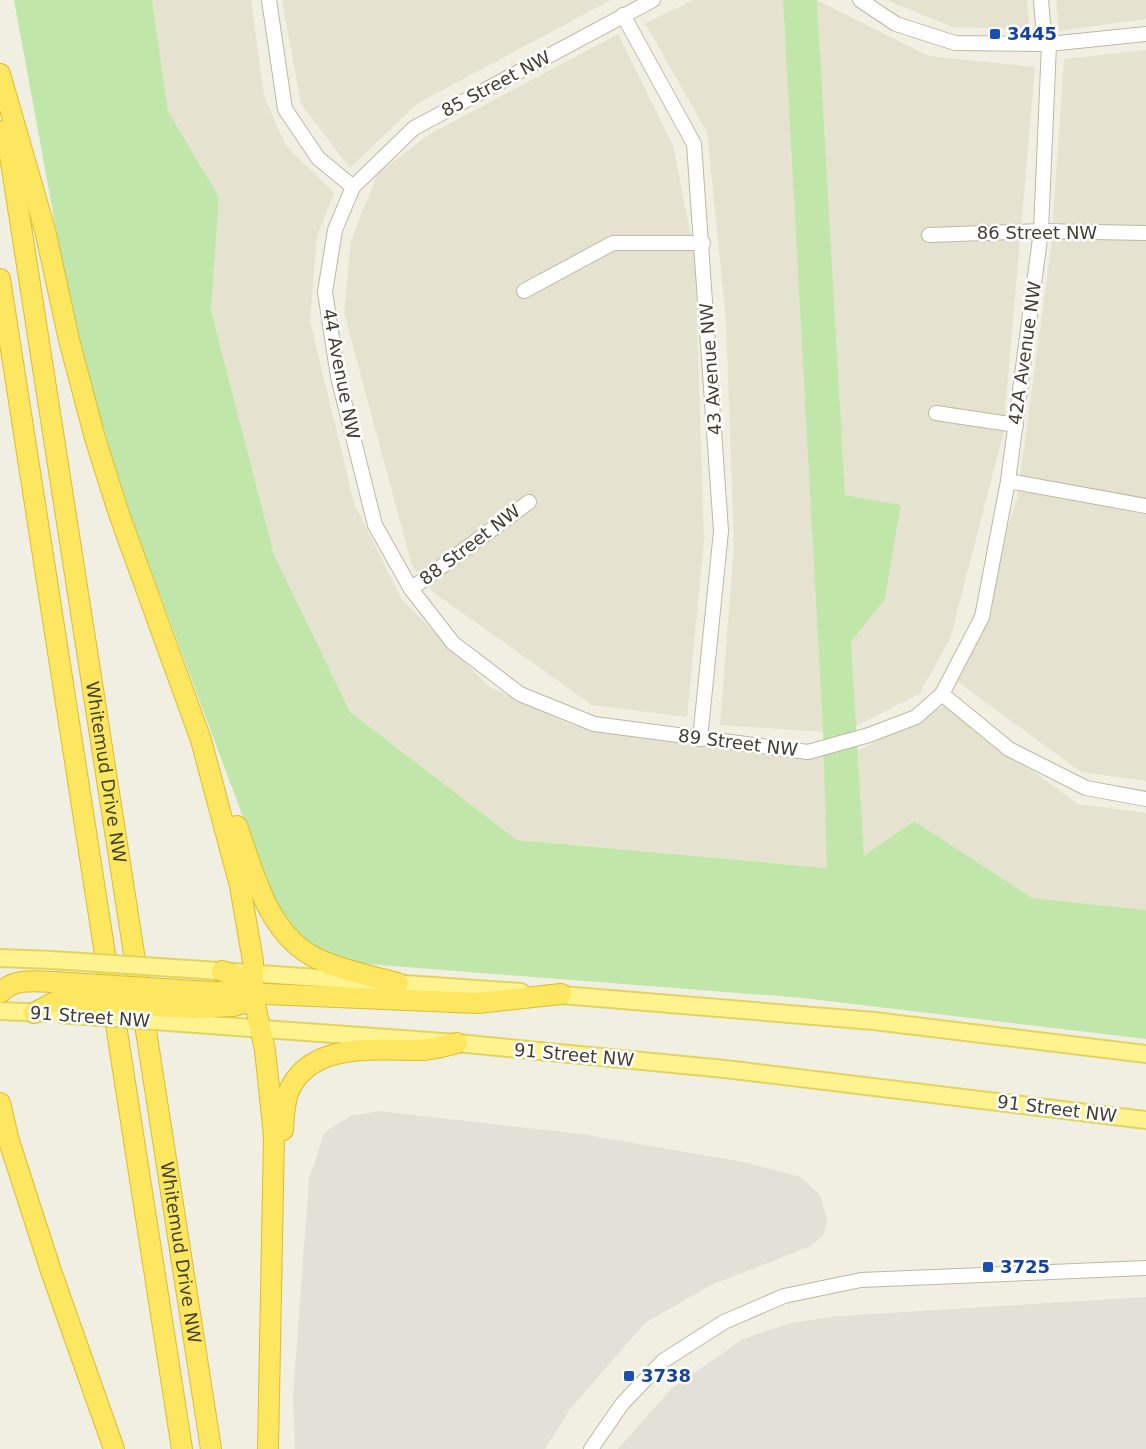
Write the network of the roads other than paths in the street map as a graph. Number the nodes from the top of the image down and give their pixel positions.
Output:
1 (269, 0) edge
2 (653, 0) edge
3 (860, 0) edge
4 (1041, 0) edge
5 (623, 15) junction
6 (1146, 34) edge
7 (1049, 44) junction
8 (0, 74) edge
9 (0, 94) edge
10 (353, 187) junction
11 (1041, 231) junction
12 (1146, 233) edge
13 (929, 235) dead end
14 (703, 243) junction
15 (0, 279) edge
16 (524, 291) dead end
17 (936, 413) dead end
18 (1016, 425) junction
19 (1008, 481) junction
20 (528, 502) dead end
21 (1146, 506) edge
22 (411, 589) junction
23 (482, 668) joint
24 (942, 694) junction
25 (700, 739) junction
26 (201, 740) junction
27 (1146, 799) edge
28 (0, 958) edge
29 (222, 971) junction
30 (253, 973) junction
31 (398, 983) junction
32 (0, 993) edge
33 (561, 994) junction
34 (253, 995) junction
35 (196, 1008) junction
36 (0, 1011) edge
37 (34, 1013) joint
38 (261, 1028) junction
39 (457, 1043) junction
40 (1146, 1054) edge
41 (0, 1103) edge
42 (1146, 1120) edge
43 (0, 1143) edge
44 (275, 1183) junction
45 (1146, 1268) edge
46 (66, 1312) junction
47 (114, 1449) edge
48 (182, 1449) edge
49 (211, 1449) edge
50 (268, 1449) edge
51 (591, 1449) edge

1 - 10 street
2 - 5 street, 85 Street NW
3 - 7 street
4 - 7 street, 42A Avenue NW
5 - 10 street, 85 Street NW
5 - 14 street, 43 Avenue NW
6 - 7 street
7 - 11 street, 42A Avenue NW
8 - 26 highway
9 - 49 highway, Whitemud Drive NW
10 - 22 street, 44 Avenue NW
11 - 12 street, 86 Street NW
11 - 13 street, 86 Street NW
11 - 18 street, 42A Avenue NW
14 - 16 street
14 - 25 street, 43 Avenue NW
15 - 48 highway, Whitemud Drive NW
17 - 18 street
18 - 19 street, 42A Avenue NW
19 - 21 street
19 - 24 street, 42A Avenue NW
20 - 22 street, 88 Street NW
22 - 23 street, 44 Avenue NW
23 - 25 street, 89 Street NW
24 - 25 street, 89 Street NW
24 - 27 street
26 - 30 highway
26 - 31 highway
28 - 29 main road, bridge
29 - 30 main road
29 - 34 highway
30 - 31 main road
30 - 34 highway
31 - 33 main road
32 - 35 highway, bridge
33 - 34 highway
33 - 40 main road
34 - 35 highway
34 - 38 highway
35 - 37 highway, bridge
35 - 38 main road, 91 Street NW
36 - 37 main road, 91 Street NW
38 - 39 main road, 91 Street NW
38 - 44 highway
39 - 42 main road, 91 Street NW
39 - 44 highway
41 - 46 highway
43 - 46 highway
44 - 50 highway
45 - 51 street
46 - 47 highway

